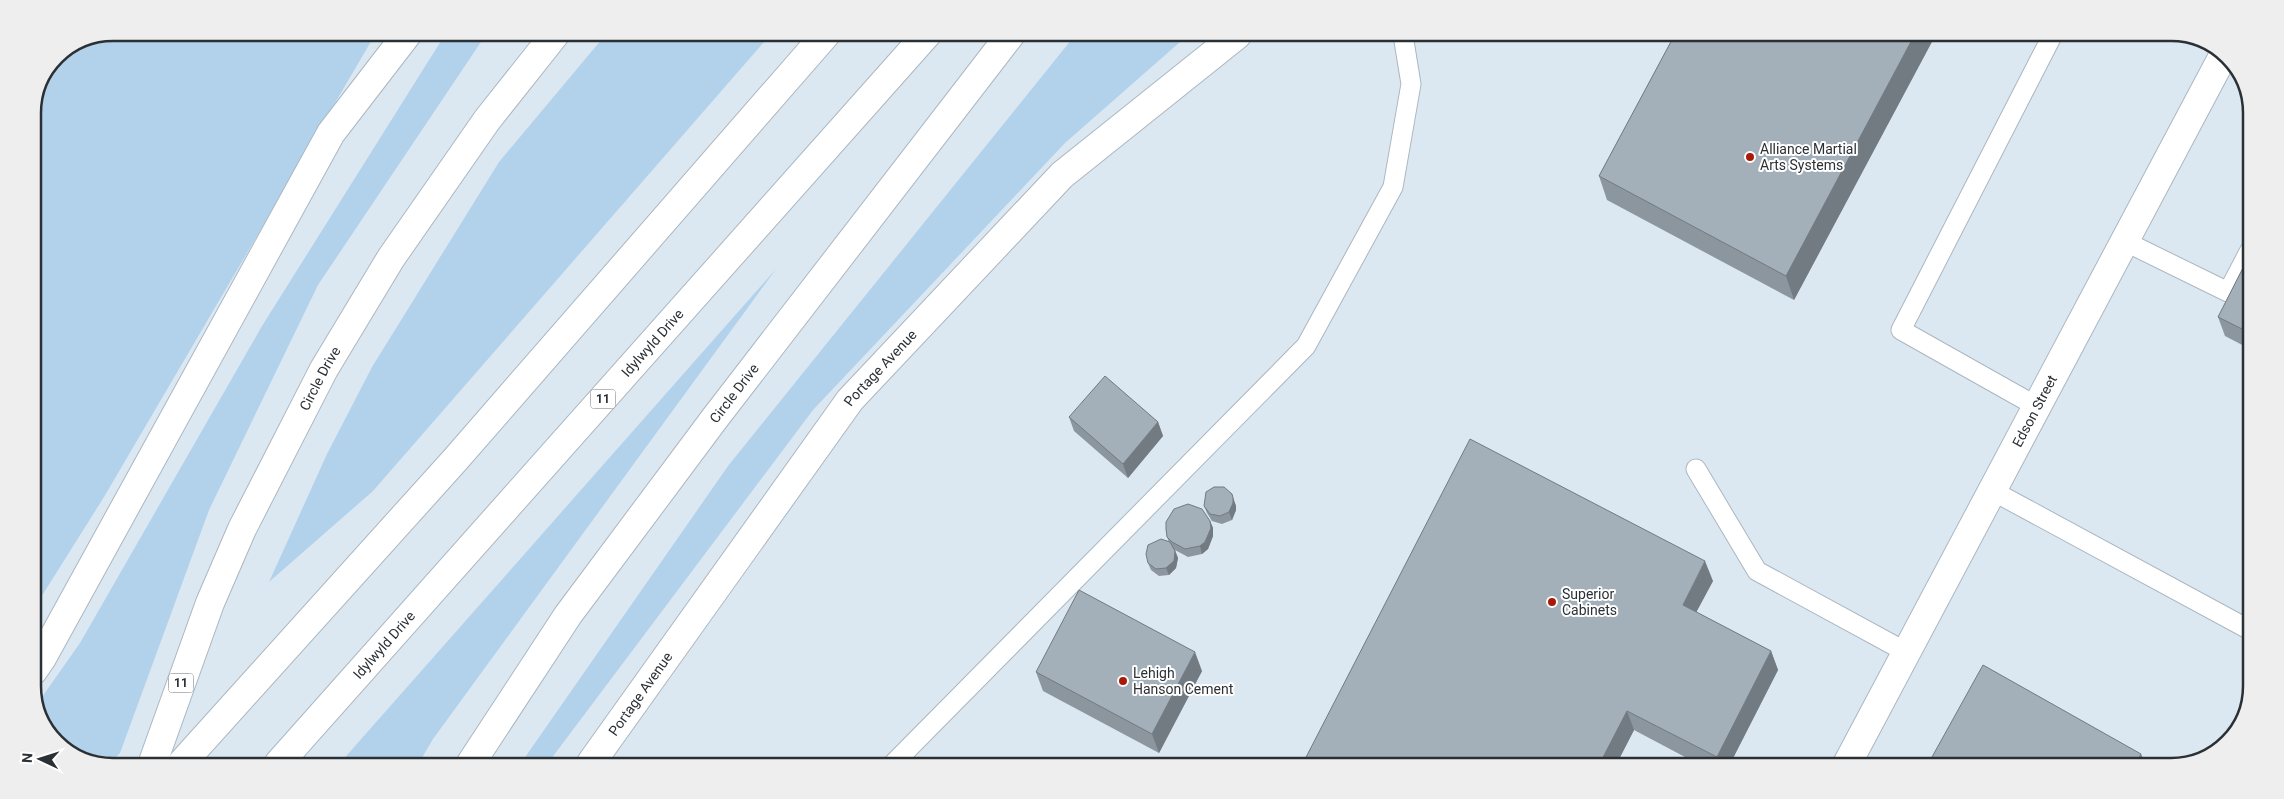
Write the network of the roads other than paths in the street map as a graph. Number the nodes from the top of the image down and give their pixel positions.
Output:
1 (402, 41) edge
2 (550, 41) edge
3 (820, 41) edge
4 (921, 41) edge
5 (1006, 41) edge
6 (1230, 41) edge
7 (1404, 41) edge
8 (2049, 41) edge
9 (2220, 61) edge
10 (2124, 241) junction
11 (2243, 263) edge
12 (2036, 406) junction
13 (1696, 469) dead end
14 (1991, 490) junction
15 (2243, 626) edge
16 (1906, 652) junction
17 (41, 659) edge
18 (154, 758) edge
19 (186, 758) edge
20 (282, 758) edge
21 (474, 758) edge
22 (594, 758) edge
23 (899, 758) edge
24 (1850, 758) edge

1 - 17 main road
2 - 18 main road, Circle Drive / 11
3 - 19 main road
4 - 20 main road, Idylwyld Drive / 11
5 - 21 main road, Circle Drive
6 - 22 main road, Portage Avenue
7 - 23 lane
8 - 12 lane
9 - 10 main road, Edson Street
10 - 11 lane
10 - 12 main road, Edson Street
12 - 14 main road, Edson Street
13 - 16 lane
14 - 15 lane
14 - 16 main road, Edson Street
16 - 24 main road, Edson Street

